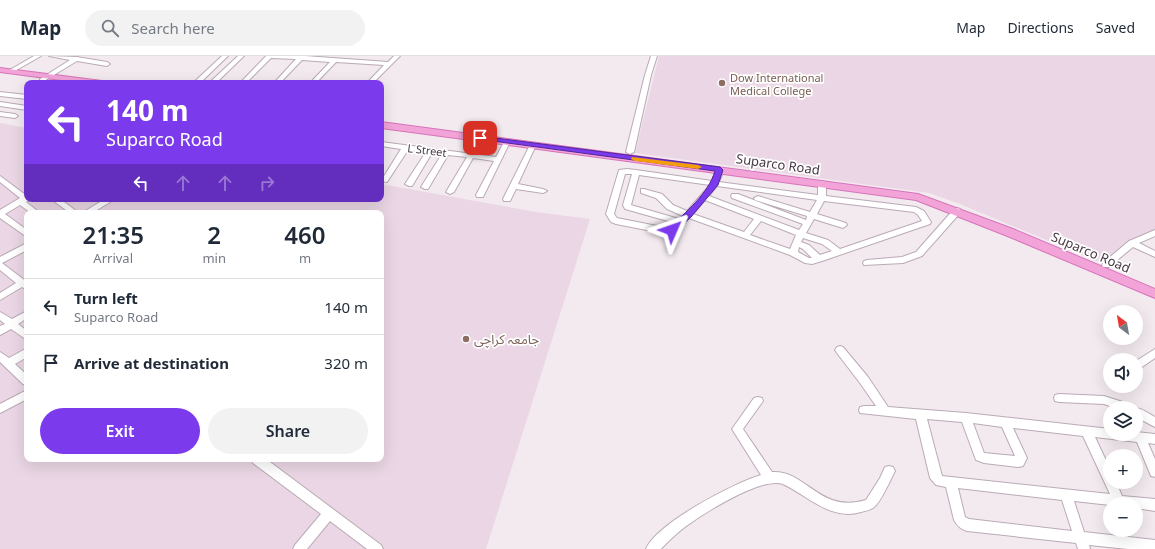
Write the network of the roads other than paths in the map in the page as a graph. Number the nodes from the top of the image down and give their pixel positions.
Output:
1 (38, 56) edge
2 (56, 56) edge
3 (225, 56) edge
4 (241, 56) edge
5 (270, 56) edge
6 (285, 56) edge
7 (354, 56) edge
8 (397, 56) edge
9 (654, 56) edge
10 (301, 57) edge
11 (79, 58) edge
12 (316, 58) edge
13 (332, 59) edge
14 (349, 62) junction
15 (107, 64) dead end
16 (389, 64) junction
17 (0, 70) edge
18 (11, 71) junction
19 (0, 74) edge
20 (45, 78) junction
21 (53, 80) edge
22 (68, 80) edge
23 (199, 80) edge
24 (215, 80) edge
25 (246, 80) edge
26 (280, 80) edge
27 (316, 80) edge
28 (373, 80) edge
29 (0, 94) edge
30 (24, 97) edge
31 (0, 104) edge
32 (24, 108) edge
33 (0, 114) edge
34 (15, 116) dead end
35 (384, 120) edge
36 (384, 125) edge
37 (455, 132) junction
38 (506, 142) junction
39 (384, 144) edge
40 (533, 145) junction
41 (406, 148) junction
42 (430, 151) junction
43 (446, 152) junction
44 (630, 152) junction
45 (471, 156) junction
46 (497, 159) junction
47 (701, 165) junction
48 (720, 170) junction
49 (636, 172) junction
50 (0, 178) edge
51 (384, 180) dead end
52 (822, 183) junction
53 (409, 184) dead end
54 (715, 184) junction
55 (513, 186) junction
56 (425, 187) dead end
57 (543, 191) dead end
58 (644, 191) dead end
59 (450, 192) dead end
60 (480, 196) dead end
61 (736, 196) dead end
62 (704, 197) junction
63 (758, 198) dead end
64 (822, 198) junction
65 (507, 199) dead end
66 (24, 200) edge
67 (26, 202) edge
68 (60, 202) edge
69 (102, 202) edge
70 (33, 210) edge
71 (72, 210) edge
72 (90, 210) edge
73 (957, 211) junction
74 (0, 213) edge
75 (688, 215) junction
76 (812, 215) junction
77 (759, 218) junction
78 (681, 222) junction
79 (807, 223) junction
80 (843, 225) dead end
81 (24, 232) edge
82 (1155, 233) edge
83 (801, 234) junction
84 (745, 236) junction
85 (796, 243) junction
86 (1132, 243) junction
87 (24, 248) edge
88 (839, 252) junction
89 (793, 253) junction
90 (1155, 254) edge
91 (819, 259) junction
92 (0, 261) edge
93 (867, 263) dead end
94 (0, 266) edge
95 (1106, 268) junction
96 (24, 285) edge
97 (1155, 287) edge
98 (1155, 294) edge
99 (0, 296) edge
100 (0, 315) edge
101 (24, 316) edge
102 (11, 324) junction
103 (0, 331) edge
104 (24, 334) edge
105 (840, 350) dead end
106 (1155, 353) edge
107 (24, 354) edge
108 (0, 356) edge
109 (1143, 361) edge
110 (8, 364) junction
111 (24, 378) edge
112 (24, 396) edge
113 (1058, 398) dead end
114 (758, 401) dead end
115 (1107, 401) edge
116 (0, 409) edge
117 (864, 410) dead end
118 (885, 411) junction
119 (920, 414) junction
120 (1143, 416) edge
121 (966, 418) junction
122 (1155, 422) edge
123 (1006, 423) junction
124 (1087, 432) junction
125 (1103, 434) edge
126 (1143, 438) edge
127 (1155, 439) edge
128 (1141, 441) edge
129 (261, 462) edge
130 (1103, 467) edge
131 (889, 472) dead end
132 (1155, 472) edge
133 (769, 478) junction
134 (951, 482) junction
135 (1066, 495) junction
136 (1103, 499) edge
137 (1143, 504) edge
138 (1155, 505) edge
139 (329, 514) junction
140 (1078, 537) junction
141 (1155, 546) edge
142 (299, 549) edge
143 (377, 549) edge
144 (652, 549) edge
145 (1084, 549) edge

1 - 18 street
2 - 11 street
3 - 23 street
4 - 24 street
5 - 6 street
5 - 25 street
6 - 10 street
7 - 14 street
8 - 16 street
9 - 44 street
10 - 12 street
10 - 26 street
11 - 15 street
11 - 20 street
12 - 13 street
13 - 14 street
13 - 27 street
14 - 16 street
16 - 28 street
17 - 18 main road
18 - 20 main road
19 - 20 main road
20 - 21 main road
20 - 22 main road
29 - 30 street
31 - 32 street
33 - 34 street
35 - 37 main road, Suparco Road
36 - 37 main road, Suparco Road
37 - 38 main road, Suparco Road
37 - 44 main road, Suparco Road
38 - 40 main road, Suparco Road
38 - 46 street
39 - 41 street, L Street
40 - 47 main road, Suparco Road
40 - 55 street
41 - 42 street, L Street
41 - 51 street
42 - 43 street, L Street
42 - 53 street
43 - 45 street, L Street
43 - 56 street
44 - 47 main road, Suparco Road
45 - 46 street, L Street
45 - 59 street
46 - 60 street
47 - 48 main road, Suparco Road
47 - 95 main road, Suparco Road
48 - 52 main road, Suparco Road
48 - 54 street
49 - 54 street
49 - 78 street
49 - 78 street
50 - 66 street
52 - 64 street
52 - 73 main road, Suparco Road
54 - 62 street
54 - 64 street
55 - 57 street
55 - 65 street
58 - 75 street
61 - 79 street
62 - 75 street
62 - 77 street
63 - 76 street
64 - 76 street
64 - 88 street
66 - 74 street
67 - 70 street
68 - 71 street
69 - 72 street
73 - 93 street
73 - 95 main road, Suparco Road
74 - 81 street
75 - 78 street
75 - 84 street
76 - 79 street
76 - 80 street
77 - 83 street
77 - 84 street
79 - 83 street
82 - 86 street
83 - 85 street
83 - 88 street
84 - 89 street
85 - 89 street
85 - 91 street
86 - 90 street
86 - 95 street
87 - 92 street
88 - 91 street
89 - 91 street
94 - 96 street
95 - 97 main road, Suparco Road
95 - 98 main road, Suparco Road
96 - 99 street
100 - 102 street
101 - 102 street
102 - 103 street
102 - 104 street
105 - 118 street
106 - 109 street
107 - 110 street
108 - 110 street
110 - 111 street
112 - 116 street
113 - 115 street
114 - 133 street
117 - 118 street
118 - 119 street
119 - 121 street
119 - 134 street
120 - 122 street
121 - 123 street
121 - 123 street
123 - 124 street
124 - 125 street
124 - 130 street
126 - 127 street
128 - 132 street
129 - 139 street
131 - 133 street
133 - 144 street
134 - 135 street
134 - 140 street
135 - 136 street
135 - 140 street
137 - 138 street
139 - 142 street
139 - 143 street
140 - 141 street
140 - 145 street

